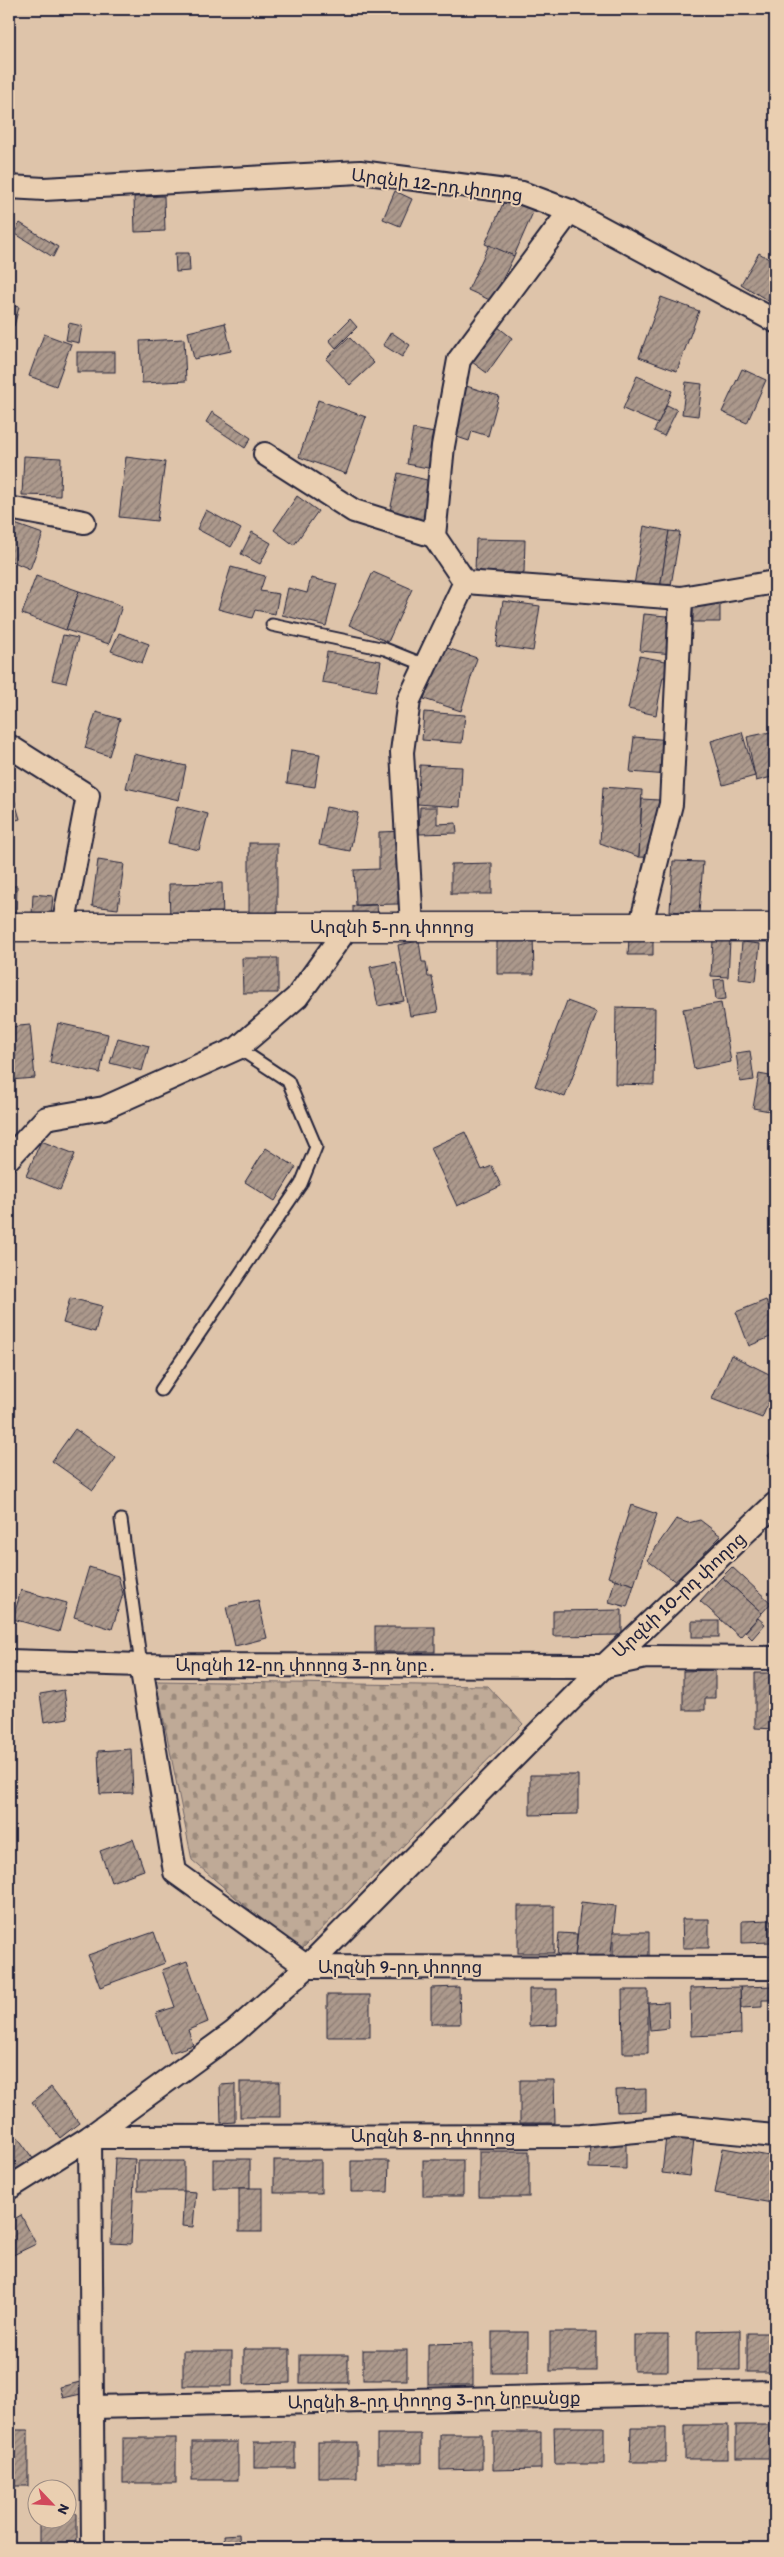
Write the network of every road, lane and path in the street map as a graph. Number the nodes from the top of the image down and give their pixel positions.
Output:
1 (9, 187) edge
2 (570, 211) junction
3 (775, 320) edge
4 (265, 454) dead end
5 (9, 508) edge
6 (84, 522) dead end
7 (434, 536) junction
8 (465, 582) junction
9 (775, 582) edge
10 (681, 598) junction
11 (272, 625) dead end
12 (425, 665) junction
13 (9, 746) edge
14 (412, 926) junction
15 (9, 927) edge
16 (63, 927) junction
17 (347, 928) junction
18 (640, 928) junction
19 (775, 928) edge
20 (238, 1048) junction
21 (9, 1158) edge
22 (160, 1390) dead end
23 (775, 1504) edge
24 (121, 1520) dead end
25 (775, 1658) edge
26 (9, 1661) edge
27 (141, 1665) junction
28 (604, 1666) junction
29 (308, 1967) junction
30 (775, 1968) edge
31 (775, 2136) edge
32 (90, 2138) junction
33 (9, 2188) edge
34 (775, 2392) edge
35 (93, 2407) junction
36 (93, 2548) edge

1 - 2 street, Արզնի 12-րդ փողոց
2 - 3 street, Արզնի 12-րդ փողոց
2 - 7 street
4 - 7 street
5 - 6 street
7 - 8 street
8 - 10 street
8 - 12 street
9 - 10 street
10 - 18 street
11 - 12 lane
12 - 14 street
13 - 16 street
14 - 17 street, Արզնի 5-րդ փողոց
14 - 18 street, Արզնի 5-րդ փողոց
15 - 16 street, Արզնի 5-րդ փողոց
16 - 17 street, Արզնի 5-րդ փողոց
17 - 20 street
18 - 19 street, Արզնի 5-րդ փողոց
20 - 21 street
20 - 22 lane
23 - 28 street, Արզնի 10-րդ փողոց
24 - 27 lane
25 - 28 street, Արզնի 12-րդ փողոց 3-րդ նրբ․
26 - 27 street, Արզնի 12-րդ փողոց 3-րդ նրբ․
27 - 28 street, Արզնի 12-րդ փողոց 3-րդ նրբ․
27 - 29 street, Արզնի 9-րդ փողոց
28 - 29 street, Արզնի 10-րդ փողոց
29 - 30 street, Արզնի 9-րդ փողոց
29 - 32 street, Արզնի 10-րդ փողոց
31 - 32 street, Արզնի 8-րդ փողոց
32 - 33 street, Արզնի 10-րդ փողոց
32 - 35 street
34 - 35 street, Արզնի 8-րդ փողոց 3-րդ նրբանցք
35 - 36 street

